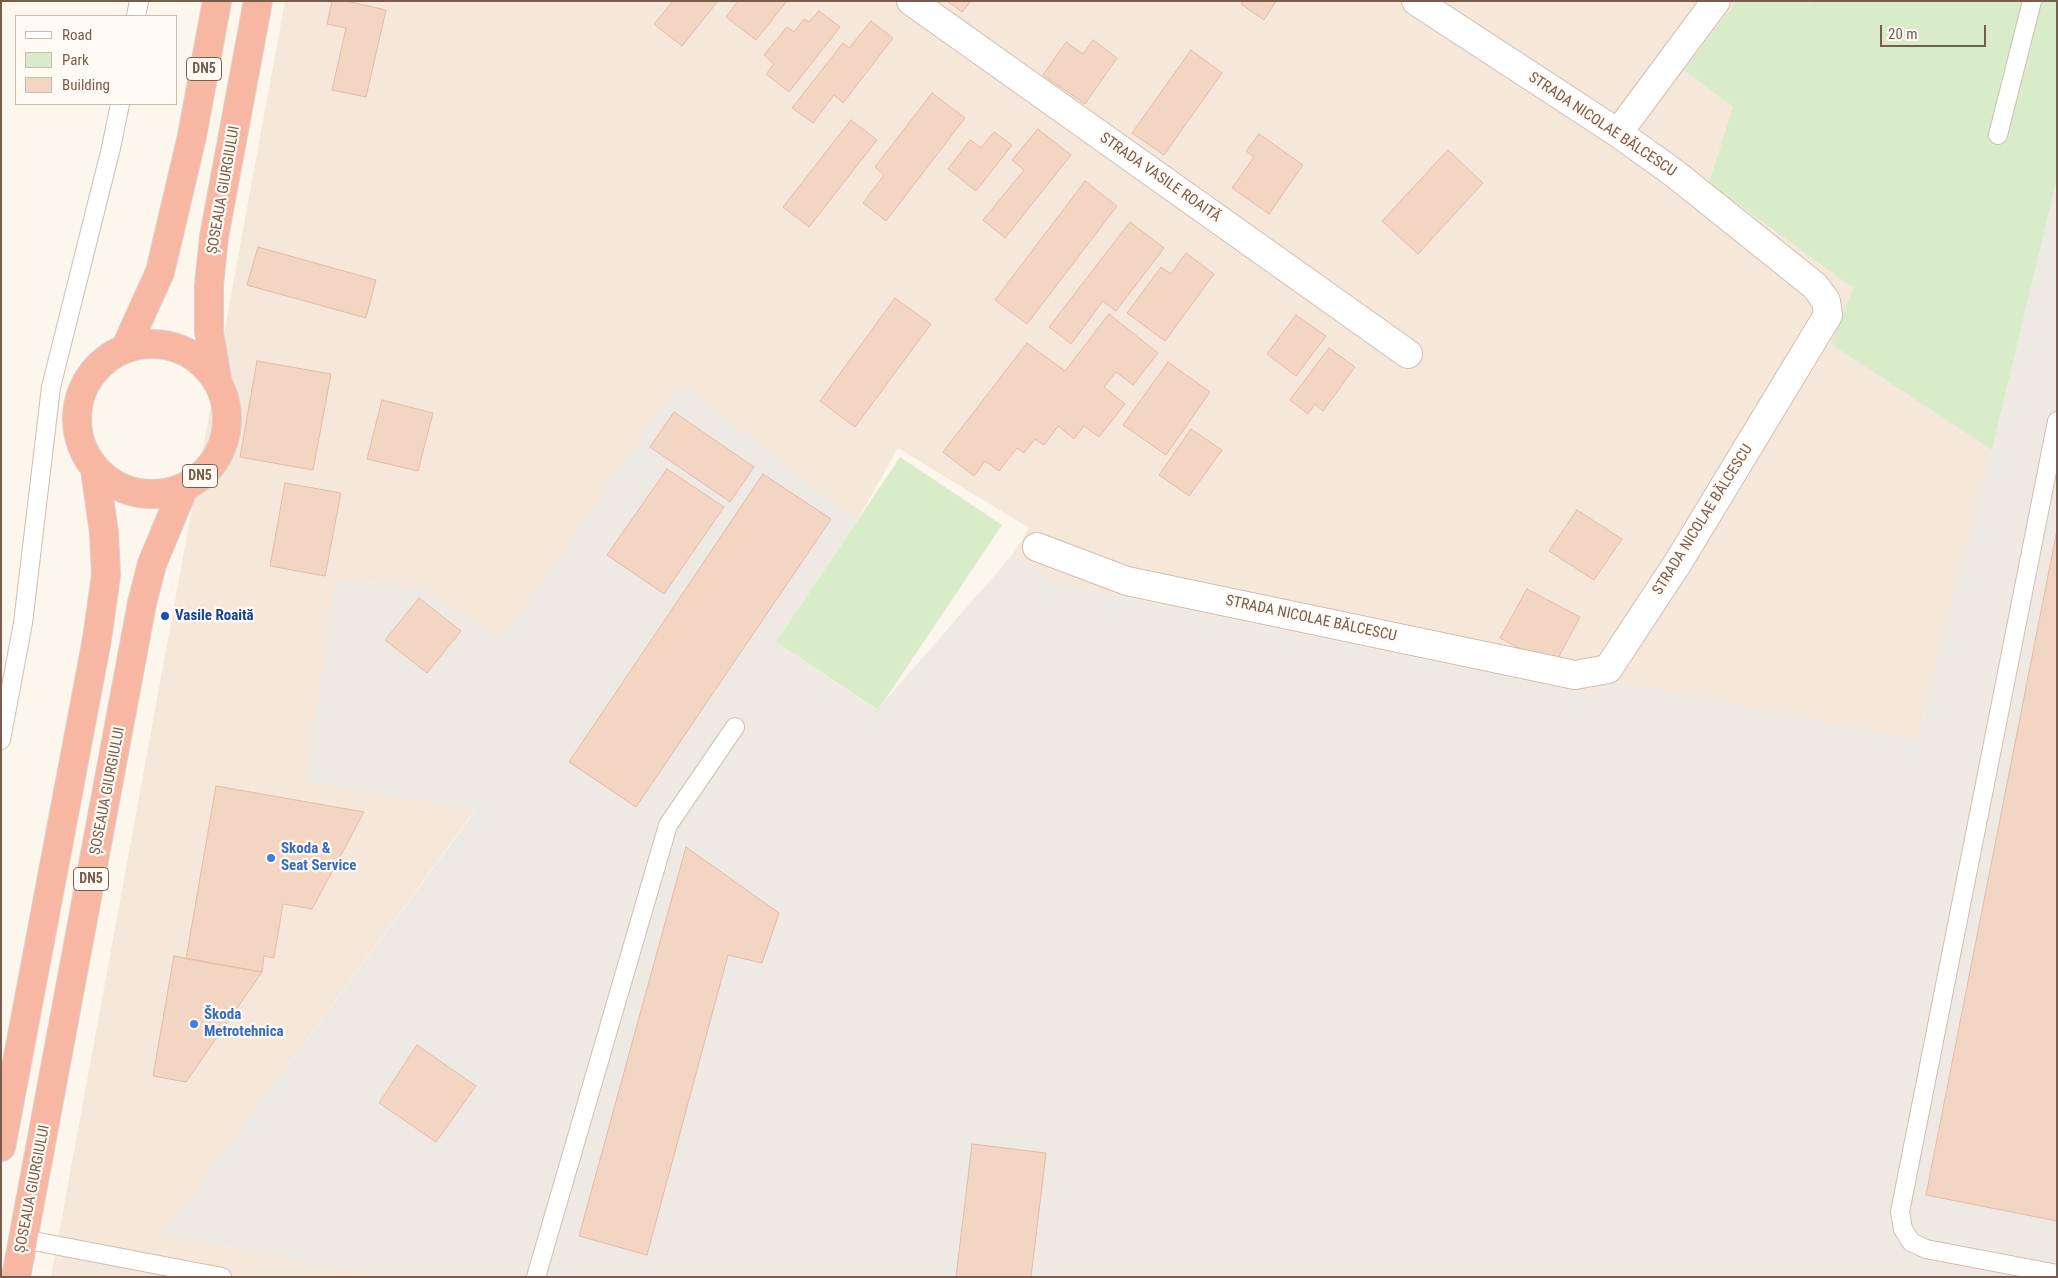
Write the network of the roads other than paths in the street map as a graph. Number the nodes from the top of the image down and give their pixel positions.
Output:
1 (139, 1) edge
2 (217, 1) edge
3 (258, 1) edge
4 (911, 1) edge
5 (1416, 1) edge
6 (1716, 1) edge
7 (2032, 1) edge
8 (136, 15) edge
9 (120, 105) edge
10 (1618, 132) junction
11 (1998, 136) dead end
12 (126, 347) junction
13 (1408, 354) dead end
14 (217, 379) junction
15 (2057, 421) edge
16 (95, 468) junction
17 (184, 487) junction
18 (1037, 547) dead end
19 (735, 727) dead end
20 (1, 740) edge
21 (1, 1147) edge
22 (23, 1239) junction
23 (2057, 1274) edge
24 (16, 1277) edge
25 (222, 1277) edge
26 (536, 1277) edge

1 - 8 lane
2 - 12 highway, DN5
3 - 14 highway, ȘOSEAUA GIURGIULUI / DN5
4 - 13 street, STRADA VASILE ROAITĂ
5 - 10 street, STRADA NICOLAE BĂLCESCU
6 - 10 street
7 - 11 lane
9 - 20 lane
10 - 18 street, STRADA NICOLAE BĂLCESCU
12 - 14 highway, ȘOSEAUA GIURGIULUI / DN5
12 - 16 highway, ȘOSEAUA GIURGIULUI / DN5
14 - 17 highway, ȘOSEAUA GIURGIULUI / DN5
15 - 23 lane
16 - 17 highway, ȘOSEAUA GIURGIULUI / DN5
16 - 21 highway, ȘOSEAUA GIURGIULUI / DN5
17 - 22 highway, ȘOSEAUA GIURGIULUI / DN5
19 - 26 lane
22 - 24 highway, ȘOSEAUA GIURGIULUI / DN5
22 - 25 lane

